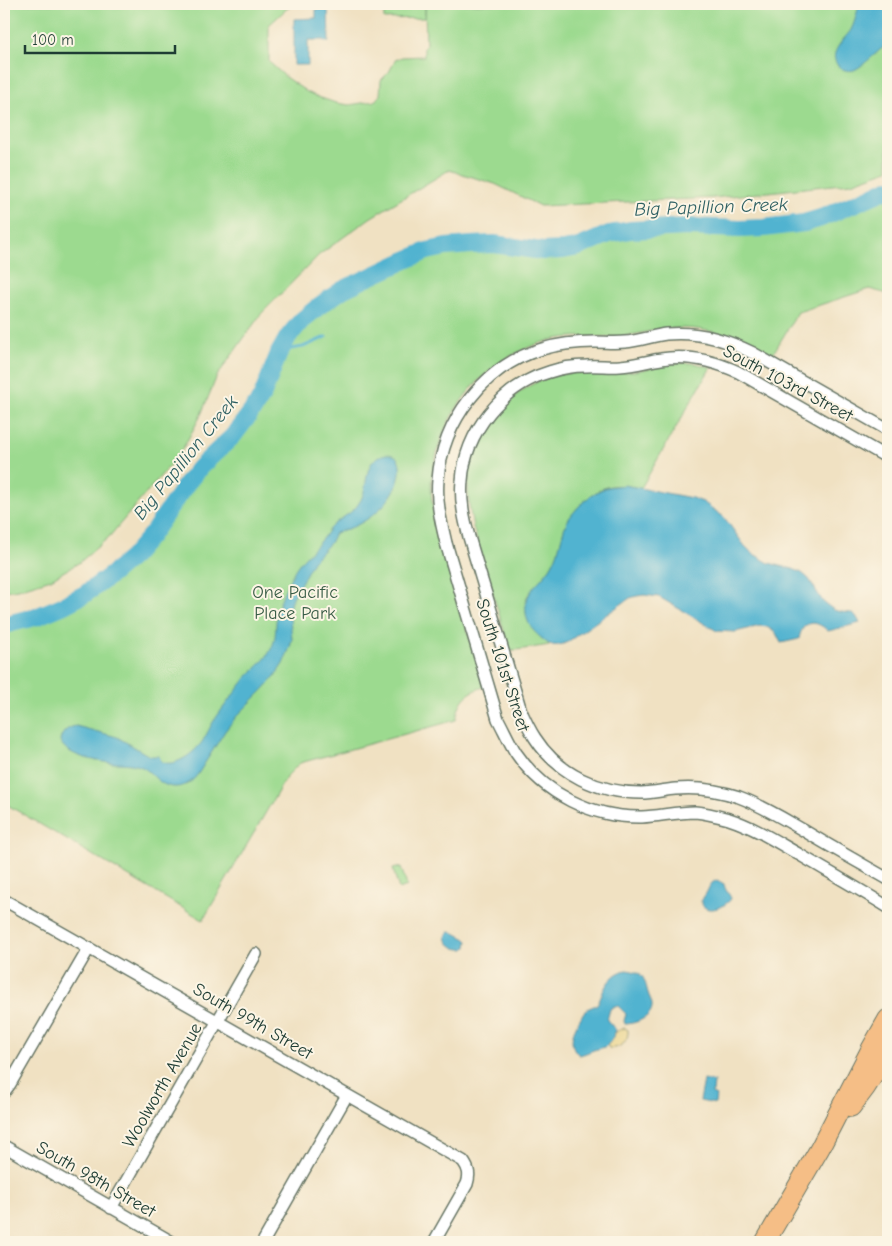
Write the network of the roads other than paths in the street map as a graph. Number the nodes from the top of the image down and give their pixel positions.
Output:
1 (458, 416) joint
2 (479, 427) joint
3 (888, 430) edge
4 (888, 458) edge
5 (888, 879) edge
6 (4, 900) edge
7 (888, 906) edge
8 (89, 948) junction
9 (256, 954) dead end
10 (888, 1019) edge
11 (218, 1022) junction
12 (888, 1052) edge
13 (4, 1092) edge
14 (347, 1095) junction
15 (4, 1146) edge
16 (820, 1148) junction
17 (111, 1208) junction
18 (172, 1242) edge
19 (263, 1242) edge
20 (434, 1242) edge
21 (765, 1242) edge

1 - 3 street, South 103rd Street
1 - 7 street, South 101st Street
2 - 4 street, South 103rd Street
2 - 5 street, South 101st Street
6 - 8 street, South 99th Street
8 - 11 street, South 99th Street
8 - 13 street
9 - 11 street, Woolworth Avenue
10 - 16 main road
11 - 14 street, South 99th Street
11 - 17 street, Woolworth Avenue
12 - 16 main road
14 - 19 street
14 - 20 street, South 99th Street
15 - 17 street, South 98th Street
16 - 21 main road
17 - 18 street, South 98th Street

